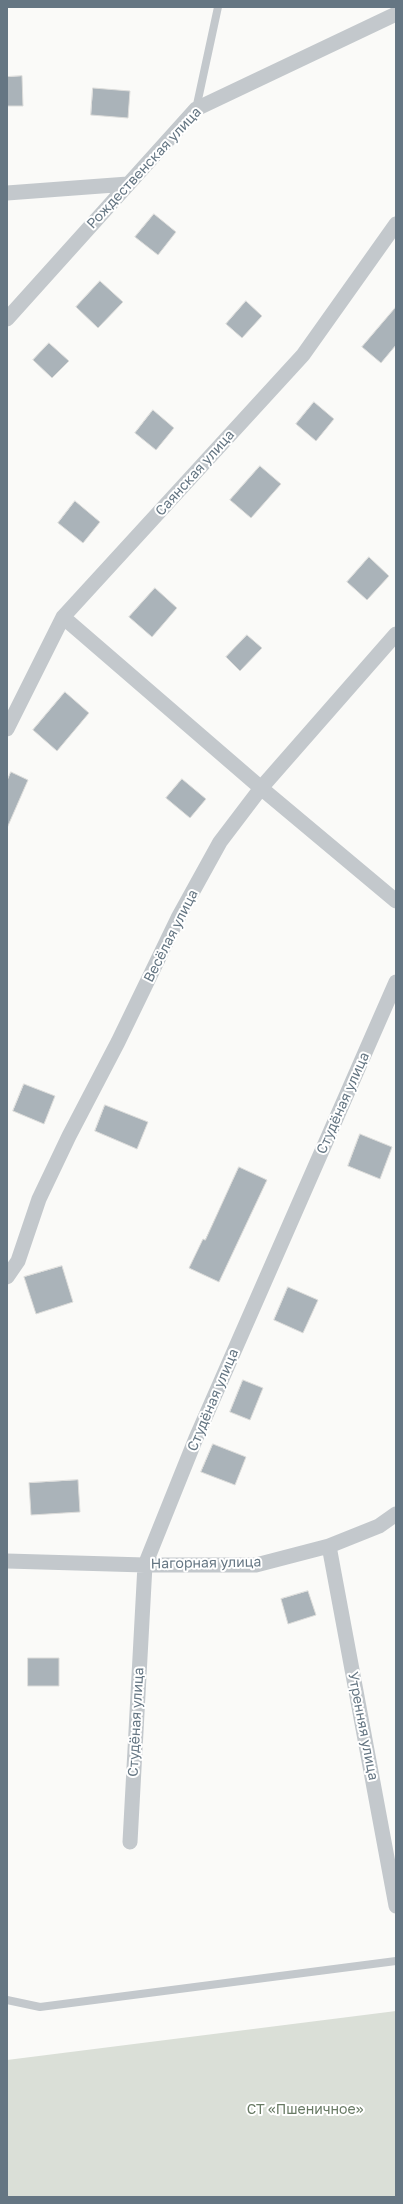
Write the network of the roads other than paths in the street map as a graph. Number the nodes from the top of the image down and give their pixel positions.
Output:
1 (218, 7) edge
2 (396, 14) edge
3 (196, 109) junction
4 (128, 184) junction
5 (7, 193) edge
6 (396, 224) edge
7 (7, 319) edge
8 (63, 617) junction
9 (396, 634) edge
10 (7, 729) edge
11 (261, 788) junction
12 (396, 901) edge
13 (396, 982) edge
14 (7, 1277) edge
15 (396, 1514) edge
16 (329, 1546) junction
17 (7, 1561) edge
18 (145, 1564) junction
19 (130, 1842) dead end
20 (396, 1906) edge
21 (396, 1961) edge
22 (7, 2000) edge

1 - 3 lane
2 - 3 street, Рождественская улица
3 - 4 street, Рождественская улица
4 - 5 street
4 - 7 street, Рождественская улица
6 - 8 street, Саянская улица
8 - 10 street, Саянская улица
8 - 11 street
9 - 11 street, Весёлая улица
11 - 12 street
11 - 14 street, Весёлая улица
13 - 18 street, Студёная улица
15 - 16 street, Нагорная улица
16 - 18 street, Нагорная улица
16 - 20 street, Утренняя улица
17 - 18 street, Нагорная улица
18 - 19 street, Студёная улица
21 - 22 lane

